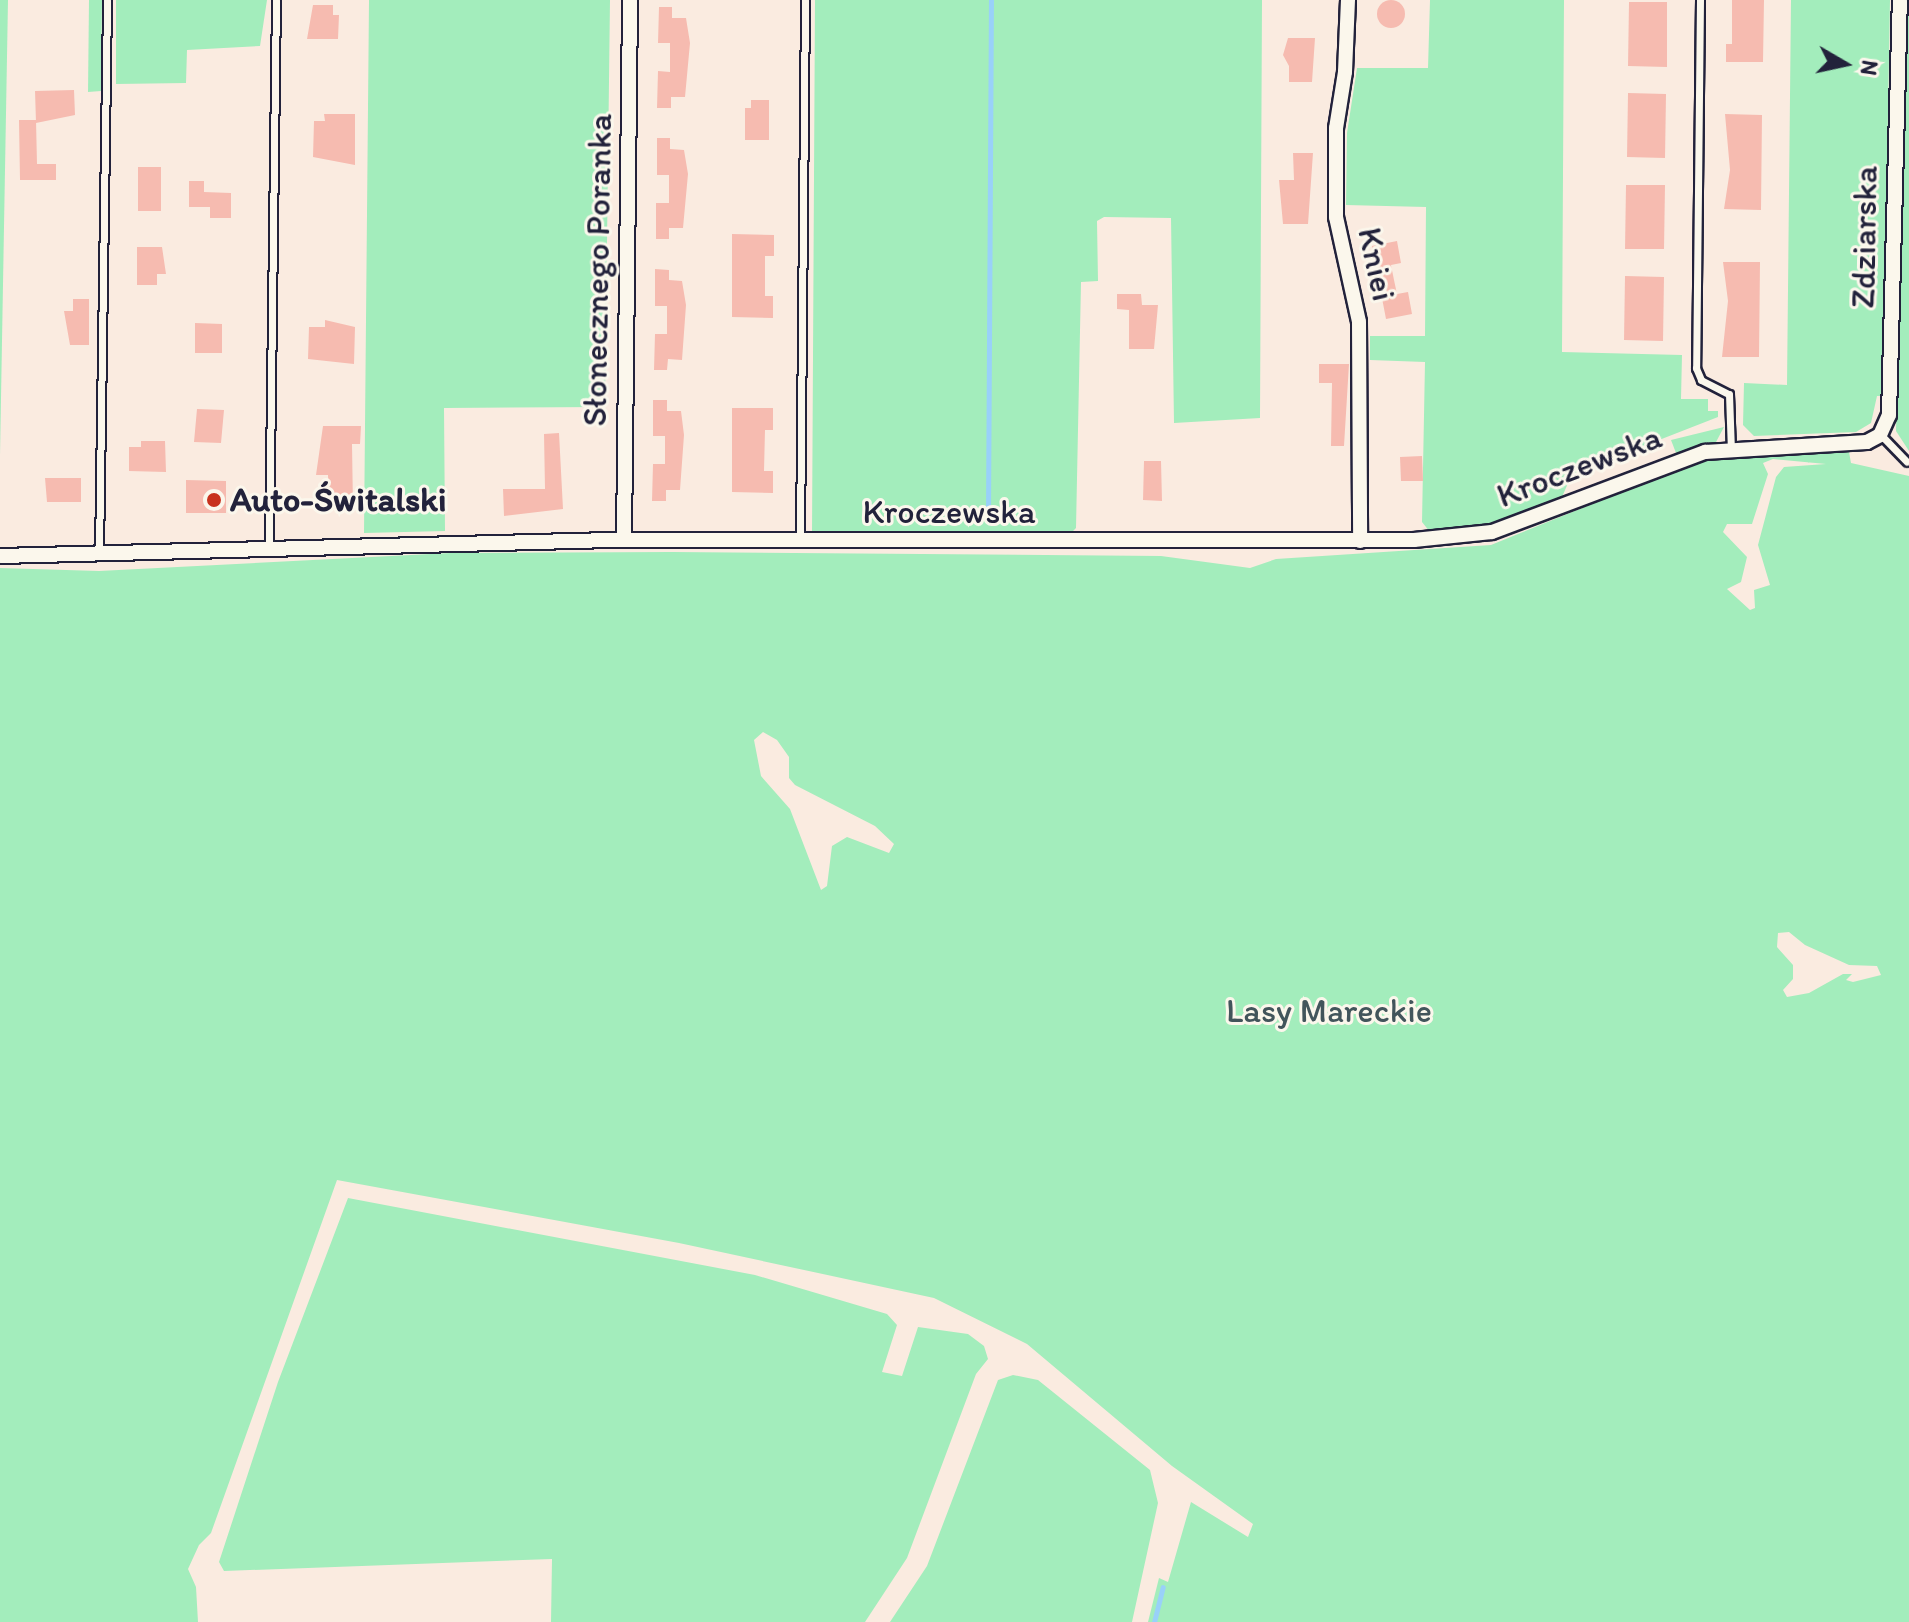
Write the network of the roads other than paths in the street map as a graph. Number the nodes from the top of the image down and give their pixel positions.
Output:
1 (107, 0) edge
2 (276, 0) edge
3 (630, 0) edge
4 (805, 0) edge
5 (1348, 0) edge
6 (1700, 0) edge
7 (1900, 0) edge
8 (1880, 435) junction
9 (1731, 450) junction
10 (1907, 462) dead end
11 (624, 540) junction
12 (1360, 541) junction
13 (800, 542) junction
14 (269, 547) junction
15 (99, 555) junction
16 (0, 556) edge

1 - 15 lane
2 - 14 lane
3 - 11 street, Słonecznego Poranka
4 - 13 lane
5 - 12 street, Kniei
6 - 9 lane
7 - 8 street, Zdziarska
8 - 9 street, Kroczewska
8 - 10 lane
9 - 12 street, Kroczewska
11 - 13 street, Kroczewska
11 - 14 street, Kroczewska
12 - 13 street, Kroczewska
14 - 15 street, Kroczewska
15 - 16 street, Kroczewska

